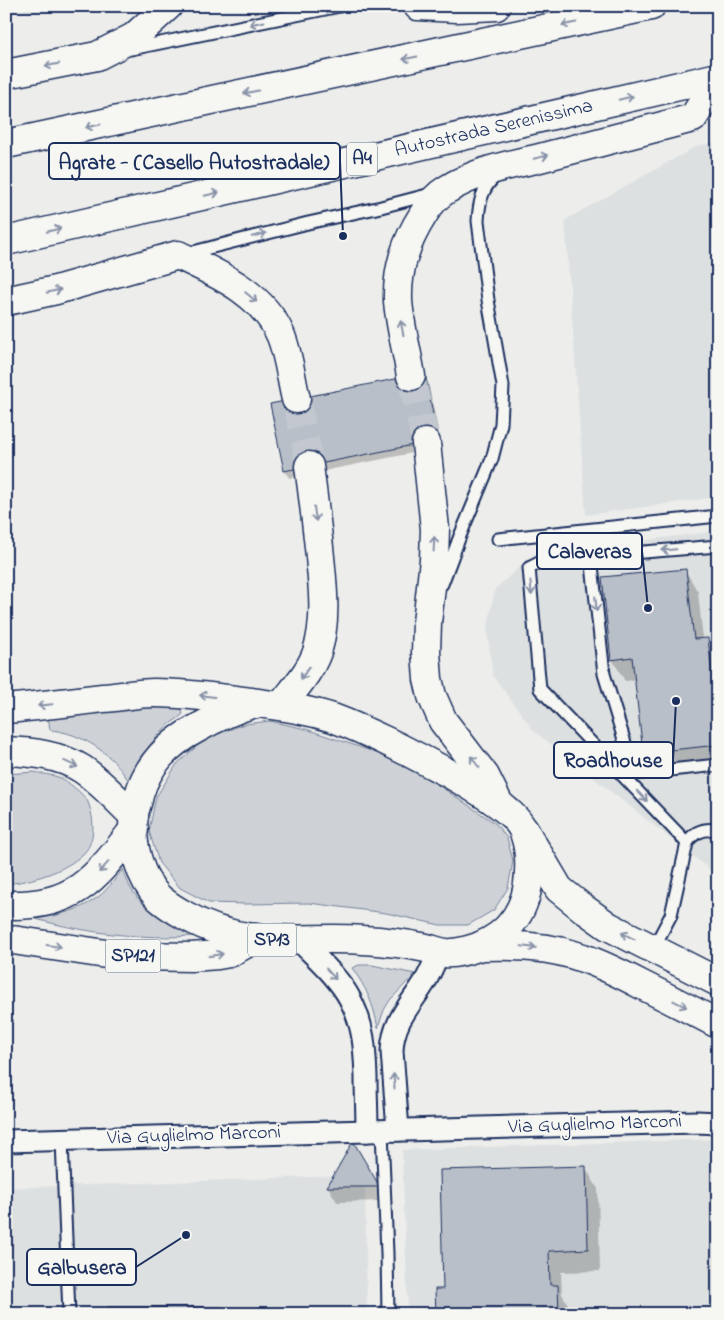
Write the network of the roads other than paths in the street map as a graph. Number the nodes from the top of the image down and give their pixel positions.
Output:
1 (340, 6) edge
2 (418, 6) edge
3 (496, 6) edge
4 (651, 6) edge
5 (164, 8) edge
6 (97, 56) junction
7 (6, 74) edge
8 (718, 78) edge
9 (6, 144) edge
10 (511, 164) junction
11 (445, 190) junction
12 (6, 241) edge
13 (178, 255) junction
14 (6, 301) edge
15 (412, 376) tunnel mouth
16 (296, 399) tunnel mouth
17 (426, 443) tunnel mouth
18 (309, 466) tunnel mouth
19 (718, 516) edge
20 (498, 540) dead end
21 (718, 546) edge
22 (591, 556) junction
23 (427, 623) junction
24 (268, 704) junction
25 (6, 709) edge
26 (6, 751) edge
27 (611, 763) junction
28 (718, 765) edge
29 (622, 775) junction
30 (499, 804) junction
31 (134, 823) junction
32 (521, 825) junction
33 (718, 830) edge
34 (687, 843) junction
35 (6, 904) edge
36 (256, 938) junction
37 (6, 939) edge
38 (298, 939) junction
39 (481, 946) junction
40 (652, 949) junction
41 (440, 951) junction
42 (718, 982) edge
43 (718, 1024) edge
44 (718, 1123) edge
45 (382, 1131) junction
46 (62, 1140) junction
47 (6, 1141) edge
48 (69, 1314) edge
49 (388, 1314) edge

1 -> 6 lane
2 - 3 main road
4 -> 9 main road
5 - 6 main road
6 -> 7 main road
10 -> 8 main road
12 -> 8 main road, Autostrada Serenissima / A4
10 - 11 main road
10 - 23 lane
13 -> 11 lane
15 -> 11 main road
14 -> 13 main road
13 -> 16 main road
23 -> 17 main road
18 -> 24 main road
19 - 20 lane
21 -> 22 lane
22 -> 27 lane
22 -> 27 lane
30 -> 23 main road
24 -> 25 main road
24 - 30 main road, SP13
24 - 31 main road, SP13
26 -> 31 main road
27 - 29 lane
28 - 29 lane
29 -> 34 lane
30 - 32 main road, SP13
31 -> 35 main road
31 - 36 main road, SP13
32 - 39 main road, SP13
40 -> 32 main road, SP13
33 - 34 lane
34 - 40 lane
37 -> 36 main road, SP121
36 - 38 main road, SP13
38 - 41 main road, SP13
38 -> 45 street
39 - 41 main road, SP13
39 -> 43 main road, SP13
40 - 42 main road, SP13
45 -> 41 street
44 - 45 street, Via Guglielmo Marconi
45 - 46 street, Via Guglielmo Marconi
45 - 49 lane
46 - 47 street, Via Guglielmo Marconi
46 - 48 lane

